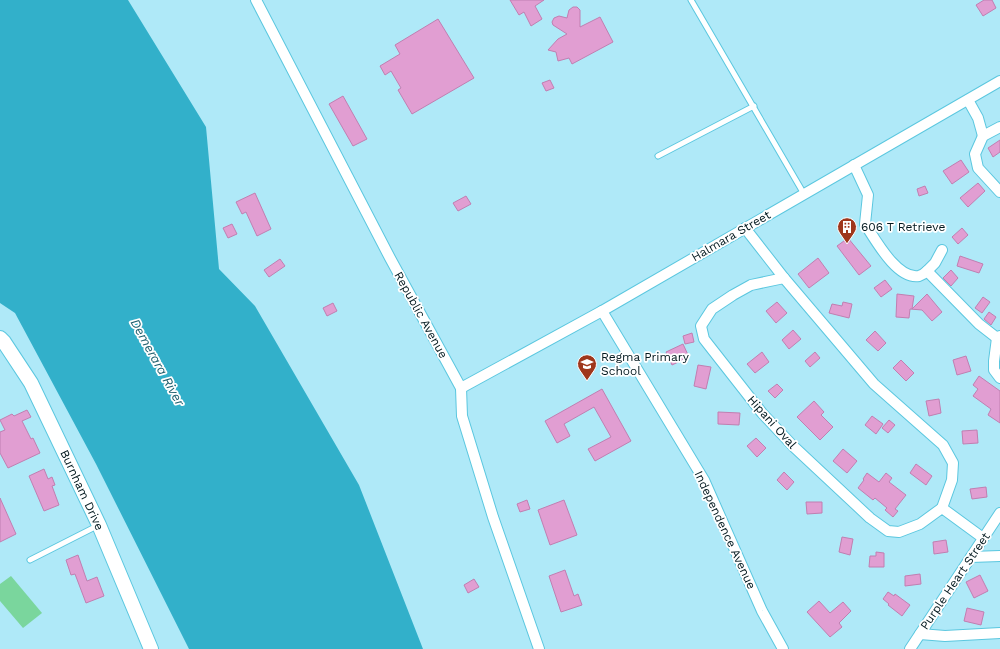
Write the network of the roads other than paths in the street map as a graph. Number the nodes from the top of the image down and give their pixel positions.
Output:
1 (256, 0) edge
2 (691, 0) edge
3 (1000, 80) edge
4 (968, 100) junction
5 (754, 106) junction
6 (1000, 127) edge
7 (983, 136) junction
8 (658, 156) dead end
9 (854, 165) junction
10 (1000, 192) edge
11 (804, 194) junction
12 (745, 228) junction
13 (942, 250) dead end
14 (927, 272) junction
15 (784, 278) junction
16 (602, 311) junction
17 (999, 337) edge
18 (0, 338) edge
19 (1000, 378) edge
20 (461, 388) junction
21 (942, 508) junction
22 (1000, 513) edge
23 (99, 525) junction
24 (983, 538) junction
25 (1000, 556) edge
26 (971, 557) junction
27 (30, 560) dead end
28 (1000, 632) edge
29 (920, 634) junction
30 (151, 649) edge
31 (539, 649) edge
32 (783, 649) edge
33 (910, 649) edge

1 - 20 street, Republic Avenue
2 - 5 lane
3 - 4 street, Halmara Street
4 - 7 street
4 - 9 street, Halmara Street
5 - 8 lane
5 - 11 lane
6 - 7 street
7 - 10 street
9 - 11 street, Halmara Street
9 - 14 street
11 - 12 street, Halmara Street
12 - 15 street
12 - 16 street, Halmara Street
13 - 14 street
14 - 17 street
15 - 21 street
15 - 21 street, Hipani Oval
16 - 20 street, Halmara Street
16 - 32 street, Independence Avenue
17 - 19 street
18 - 23 street, Burnham Drive
20 - 31 street, Republic Avenue
21 - 24 street
22 - 24 street, Purple Heart Street
23 - 27 lane
23 - 30 street, Burnham Drive
24 - 26 street, Purple Heart Street
25 - 26 street
26 - 29 street, Purple Heart Street
28 - 29 street
29 - 33 street, Purple Heart Street

